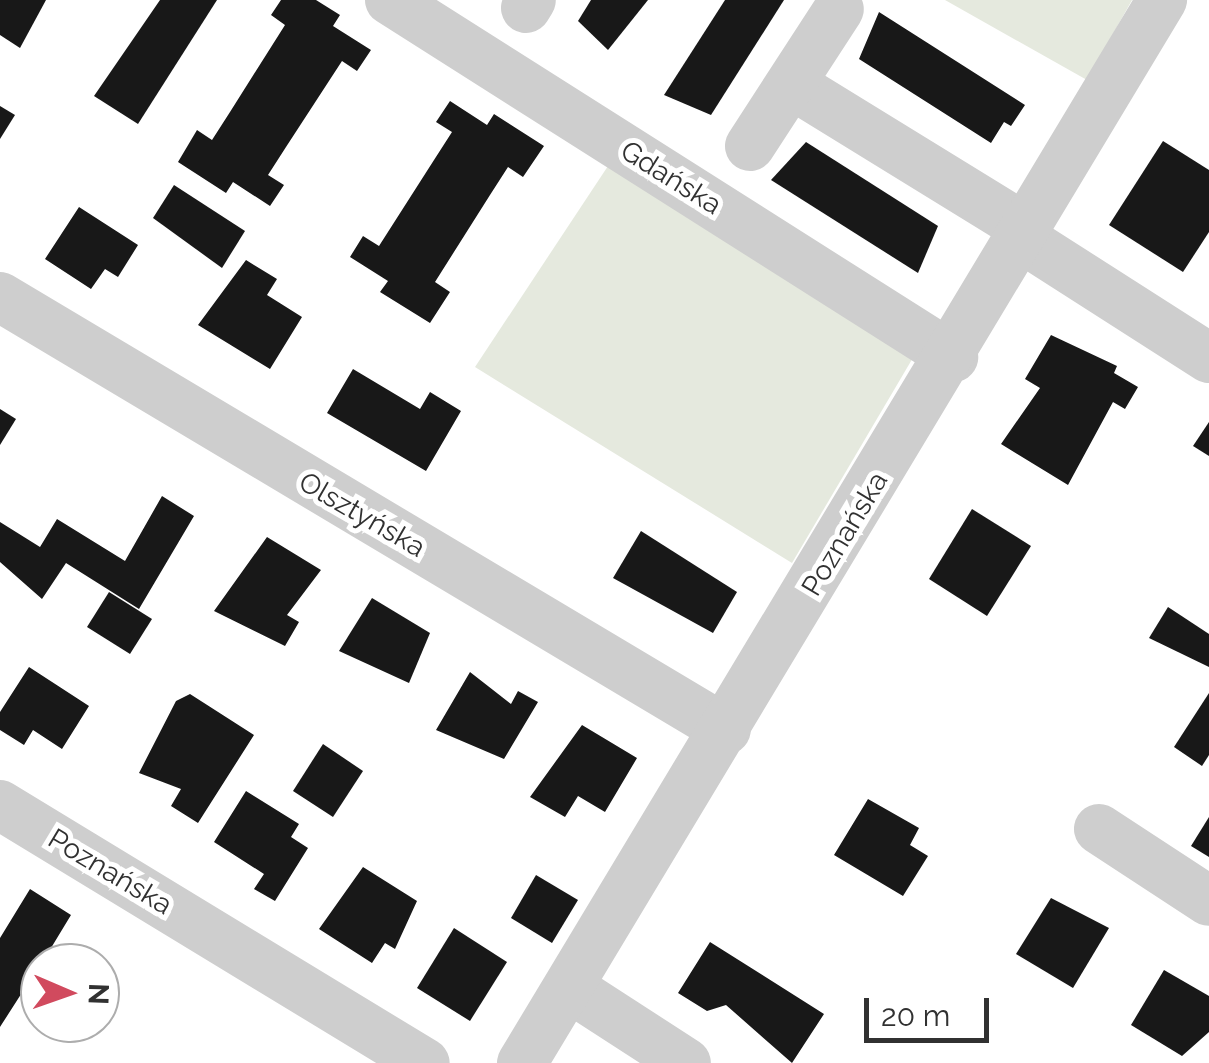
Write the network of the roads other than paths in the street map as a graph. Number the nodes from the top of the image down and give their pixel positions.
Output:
1 (390, 0) edge
2 (1162, 0) edge
3 (839, 8) dead end
4 (791, 84) junction
5 (750, 146) dead end
6 (1025, 234) junction
7 (0, 297) edge
8 (953, 357) junction
9 (1209, 358) edge
10 (726, 730) junction
11 (0, 806) edge
12 (1099, 830) dead end
13 (1209, 901) edge
14 (570, 988) junction
15 (425, 1063) edge
16 (522, 1063) edge
17 (686, 1063) edge

1 - 8 street, Gdańska
2 - 6 street, Poznańska
3 - 4 street
4 - 5 street
4 - 6 street
6 - 8 street, Poznańska
6 - 9 street
7 - 10 street, Olsztyńska
8 - 10 street, Poznańska
10 - 14 street, Poznańska
11 - 15 street, Poznańska
12 - 13 street
14 - 16 street, Poznańska
14 - 17 street

